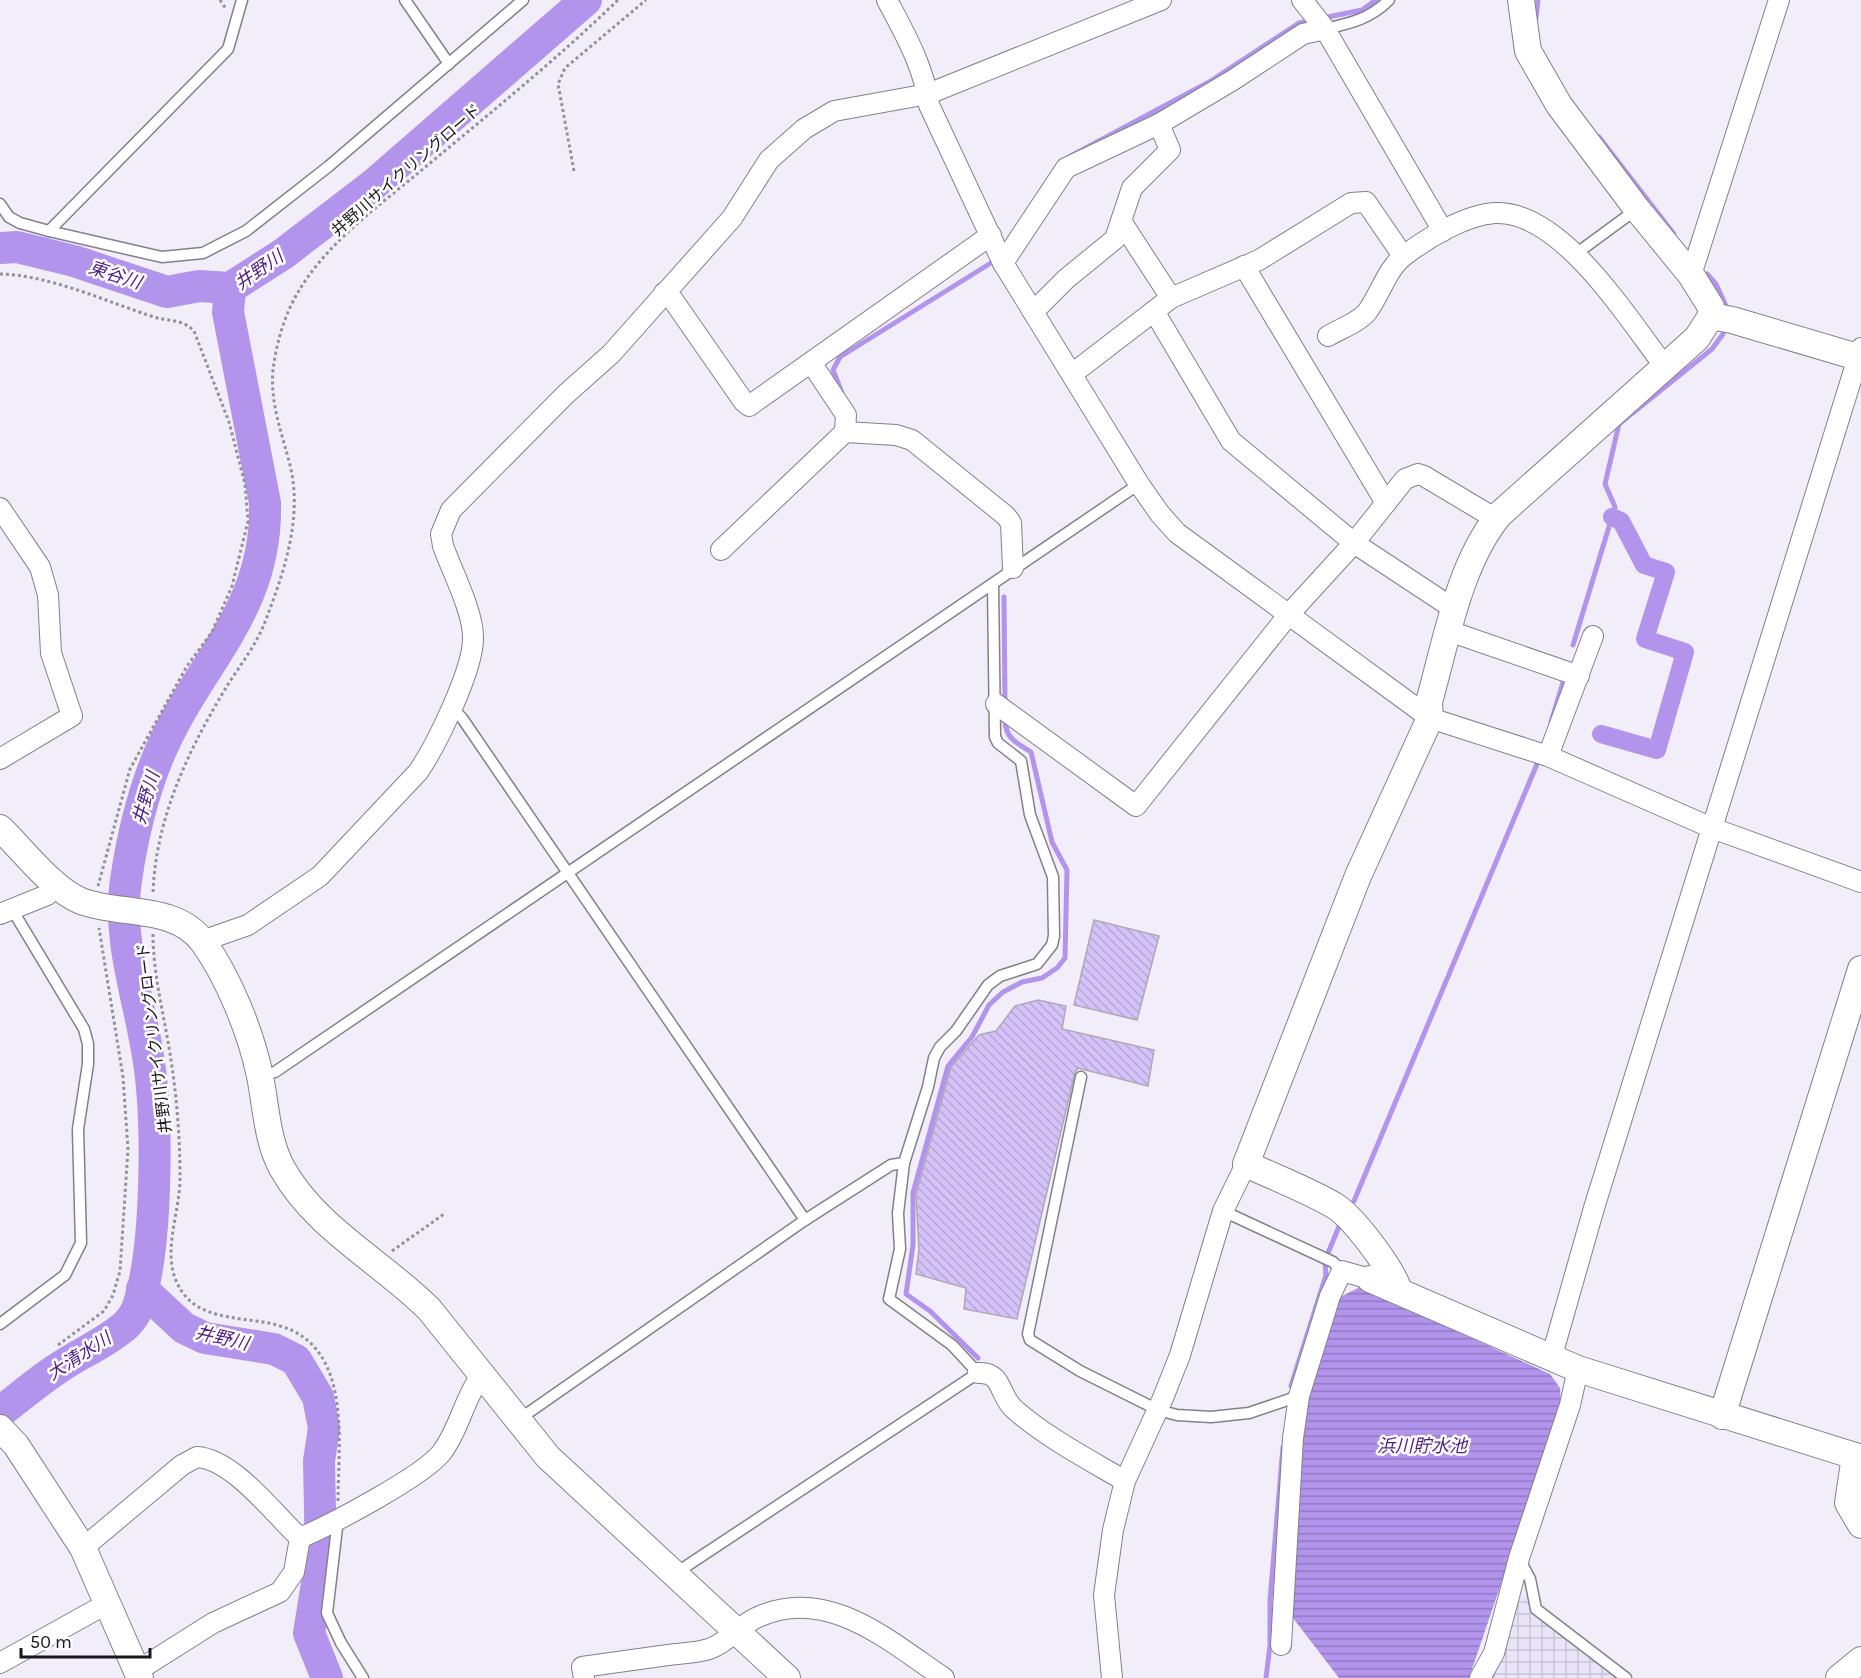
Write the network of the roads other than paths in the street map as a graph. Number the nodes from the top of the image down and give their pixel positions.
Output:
1 (242, 0) edge
2 (405, 0) edge
3 (523, 0) edge
4 (887, 0) edge
5 (1161, 0) edge
6 (1302, 0) edge
7 (1389, 0) edge
8 (1521, 0) edge
9 (1779, 0) edge
10 (1325, 29) junction
11 (449, 64) junction
12 (928, 94) junction
13 (1159, 124) junction
14 (0, 204) edge
15 (1637, 209) junction
16 (1121, 221) junction
17 (49, 231) junction
18 (1443, 231) junction
19 (991, 235) junction
20 (1577, 253) junction
21 (1403, 256) junction
22 (1003, 263) junction
23 (1244, 266) junction
24 (1691, 275) junction
25 (664, 293) junction
26 (1171, 298) junction
27 (1154, 311) junction
28 (1033, 312) junction
29 (1711, 316) junction
30 (1328, 336) dead end
31 (1860, 354) edge
32 (812, 364) junction
33 (1665, 368) junction
34 (1072, 374) junction
35 (845, 432) junction
36 (1139, 484) junction
37 (1386, 503) junction
38 (0, 508) edge
39 (1496, 519) junction
40 (1354, 543) junction
41 (722, 550) dead end
42 (1013, 568) junction
43 (993, 584) junction
44 (1290, 613) junction
45 (1452, 620) junction
46 (1593, 636) dead end
47 (1579, 676) junction
48 (996, 704) junction
49 (452, 708) junction
50 (1430, 718) junction
51 (1548, 756) junction
52 (0, 759) edge
53 (0, 828) edge
54 (1712, 828) junction
55 (568, 874) junction
56 (1861, 882) edge
57 (59, 885) junction
58 (6, 913) edge
59 (202, 941) junction
60 (1861, 969) edge
61 (260, 1077) junction
62 (1081, 1077) dead end
63 (904, 1163) junction
64 (1246, 1164) junction
65 (1223, 1211) junction
66 (805, 1220) junction
67 (1342, 1270) junction
68 (1370, 1279) joint
69 (1399, 1291) junction
70 (0, 1324) edge
71 (1551, 1359) junction
72 (1578, 1369) junction
73 (978, 1373) junction
74 (482, 1374) junction
75 (1299, 1396) junction
76 (1158, 1410) junction
77 (1722, 1416) junction
78 (517, 1421) junction
79 (1, 1429) edge
80 (1858, 1457) edge
81 (1125, 1481) junction
82 (334, 1521) junction
83 (1861, 1525) edge
84 (303, 1536) junction
85 (83, 1548) junction
86 (1519, 1558) junction
87 (676, 1573) junction
88 (108, 1603) junction
89 (738, 1630) junction
90 (1281, 1645) dead end
91 (1861, 1660) edge
92 (0, 1663) edge
93 (138, 1675) edge
94 (363, 1678) edge
95 (584, 1678) edge
96 (787, 1678) edge
97 (945, 1678) edge
98 (1112, 1678) edge
99 (1480, 1678) edge
100 (1626, 1678) edge
101 (1839, 1678) edge

1 - 17 lane
2 - 11 lane
3 - 11 lane
4 - 12 street
5 - 12 street
6 - 10 street
7 - 10 lane
8 - 15 street
9 - 24 street
10 - 13 street
10 - 18 street
11 - 17 lane
12 - 19 street
12 - 25 street
13 - 16 street
13 - 22 street
14 - 17 lane
15 - 20 lane
15 - 24 street
16 - 26 street
16 - 28 street
18 - 20 street
18 - 21 street
19 - 22 street
19 - 32 street
20 - 33 street
21 - 23 street
21 - 30 street
22 - 28 street
23 - 26 street
23 - 37 street
24 - 29 street
25 - 32 street
25 - 49 street
26 - 27 street
27 - 34 street
27 - 40 street
28 - 34 street
29 - 31 street
29 - 33 street
31 - 54 street
32 - 35 street
33 - 39 street
34 - 36 street
35 - 41 street
35 - 42 street
36 - 42 lane
36 - 44 street
37 - 39 street
37 - 40 street
38 - 52 street
39 - 45 street
40 - 44 street
40 - 45 street
42 - 43 lane
43 - 48 lane
43 - 55 lane
44 - 48 street
44 - 50 street
45 - 47 street
45 - 50 street
46 - 47 street
47 - 51 street
48 - 63 lane
49 - 55 lane
49 - 59 street
50 - 51 street
50 - 64 street
51 - 54 street
53 - 57 street
54 - 56 street
54 - 71 street
55 - 61 lane
55 - 66 lane
57 - 58 street
57 - 59 street
58 - 70 lane
59 - 61 street
60 - 77 street
61 - 74 street
62 - 76 lane
63 - 66 lane
63 - 73 lane
64 - 65 street
64 - 69 street
65 - 67 lane
65 - 76 street
66 - 78 lane
67 - 68 street
67 - 75 street
68 - 69 street
69 - 71 street
71 - 72 street
72 - 77 street
72 - 86 street
73 - 81 street
73 - 87 lane
74 - 78 street
74 - 82 street
75 - 76 lane
75 - 90 street
76 - 81 street
77 - 80 street
78 - 87 street
79 - 85 street
80 - 83 street
81 - 98 street
82 - 84 street
82 - 94 lane
84 - 85 street
84 - 93 street
85 - 88 street
86 - 99 street
86 - 100 lane
87 - 89 street
88 - 92 street
88 - 93 street
89 - 95 street
89 - 96 street
89 - 97 street
91 - 101 street

